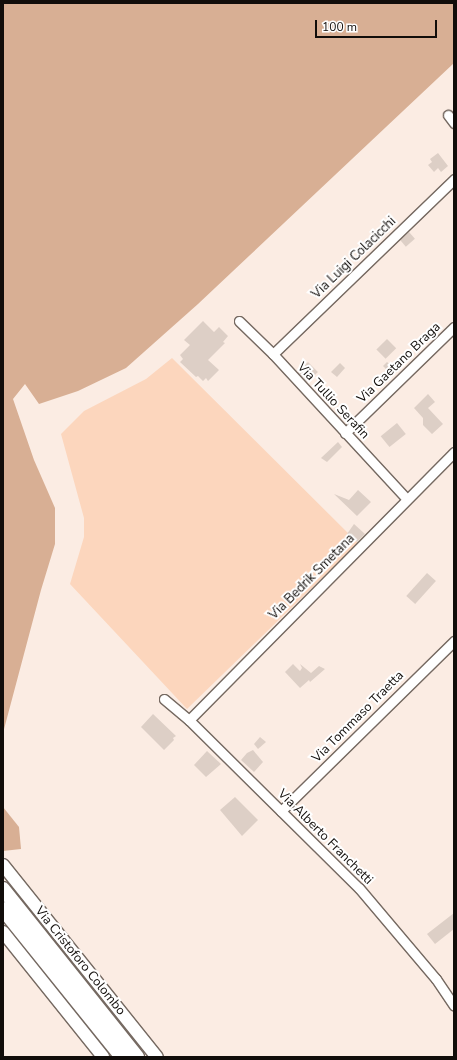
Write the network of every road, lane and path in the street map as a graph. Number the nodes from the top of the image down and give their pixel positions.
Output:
1 (448, 115) dead end
2 (454, 124) edge
3 (454, 179) edge
4 (239, 321) dead end
5 (454, 327) edge
6 (272, 354) junction
7 (345, 433) junction
8 (454, 452) edge
9 (407, 499) junction
10 (454, 641) edge
11 (164, 699) dead end
12 (189, 720) junction
13 (281, 811) junction
14 (3, 865) edge
15 (3, 889) edge
16 (3, 909) edge
17 (3, 932) edge
18 (454, 1006) edge
19 (103, 1057) edge
20 (122, 1057) edge
21 (137, 1057) edge
22 (157, 1057) edge

1 - 2 street
3 - 6 street, Via Luigi Colacicchi
4 - 6 street, Via Tullio Serafin
5 - 7 street, Via Gaetano Braga
6 - 7 street, Via Tullio Serafin
7 - 9 street, Via Tullio Serafin
8 - 9 street, Via Bedrik Smetana
9 - 12 street, Via Bedrik Smetana
10 - 13 street, Via Tommaso Traetta
11 - 12 street, Via Alberto Franchetti
12 - 13 street, Via Alberto Franchetti
13 - 18 street, Via Alberto Franchetti
14 - 22 street, Via Cristoforo Colombo
15 - 21 main road, Via Cristoforo Colombo
16 - 20 main road, Via Cristoforo Colombo
17 - 19 street

